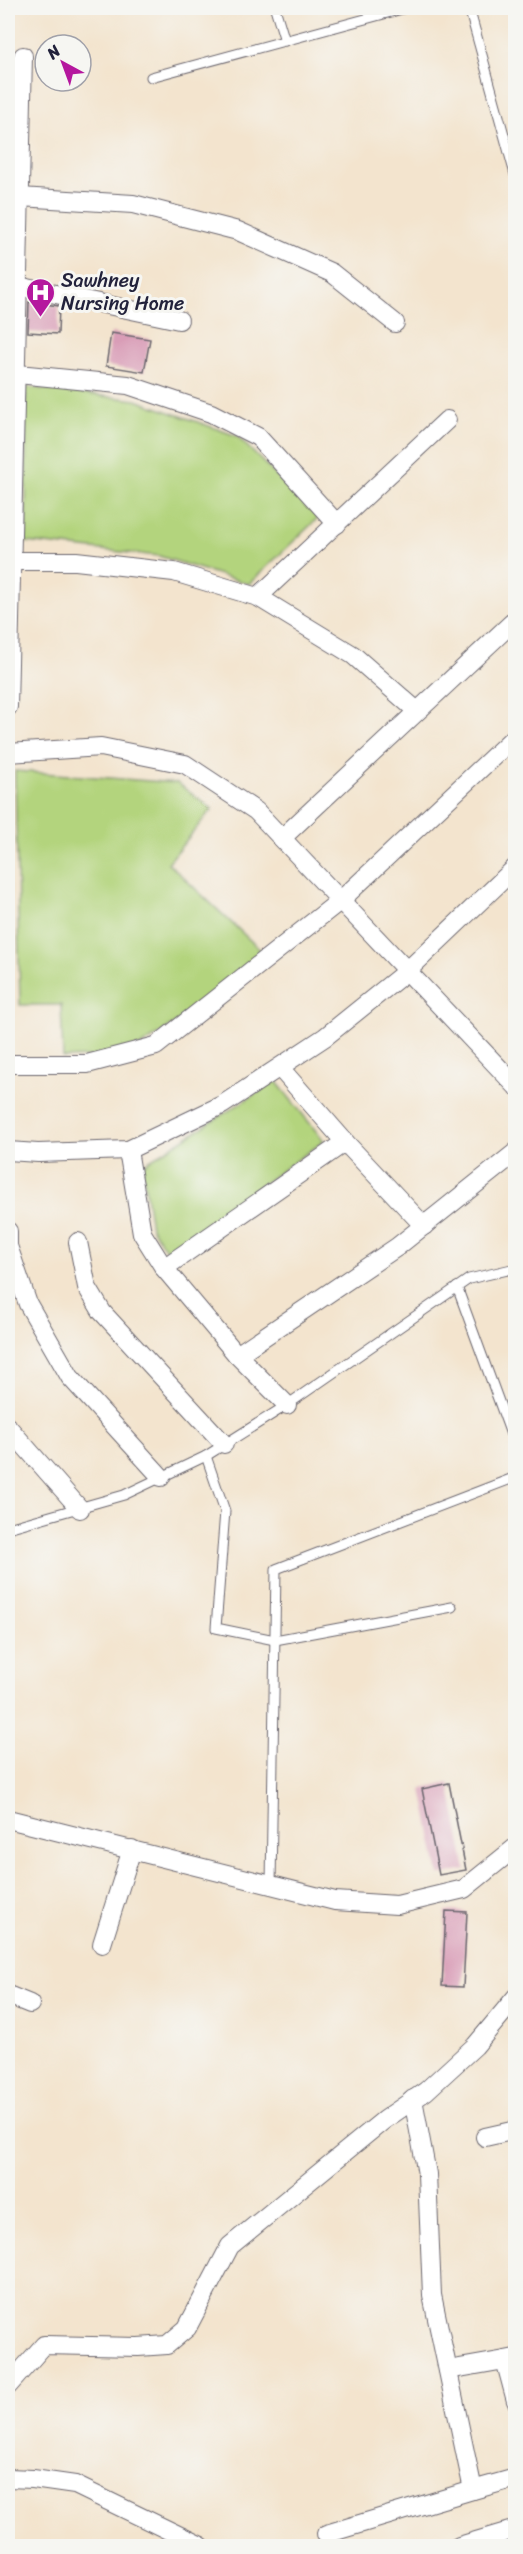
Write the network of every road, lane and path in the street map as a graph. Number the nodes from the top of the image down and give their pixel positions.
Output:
1 (275, 8) edge
2 (406, 8) edge
3 (469, 8) edge
4 (285, 41) junction
5 (23, 56) dead end
6 (151, 77) dead end
7 (516, 178) edge
8 (20, 197) junction
9 (18, 286) junction
10 (179, 320) dead end
11 (395, 323) dead end
12 (12, 373) edge
13 (447, 420) dead end
14 (337, 524) junction
15 (11, 561) junction
16 (258, 597) junction
17 (516, 619) edge
18 (8, 706) edge
19 (417, 711) junction
20 (511, 740) dead end
21 (8, 753) edge
22 (282, 838) junction
23 (516, 867) edge
24 (341, 900) junction
25 (407, 970) junction
26 (8, 1064) edge
27 (280, 1068) junction
28 (516, 1086) edge
29 (345, 1142) junction
30 (128, 1150) junction
31 (8, 1151) edge
32 (516, 1152) edge
33 (424, 1226) junction
34 (8, 1231) edge
35 (78, 1242) dead end
36 (164, 1268) junction
37 (516, 1268) edge
38 (457, 1287) junction
39 (237, 1355) junction
40 (287, 1405) junction
41 (8, 1427) edge
42 (224, 1444) junction
43 (516, 1448) edge
44 (206, 1456) junction
45 (161, 1477) junction
46 (516, 1477) edge
47 (80, 1509) junction
48 (8, 1528) edge
49 (452, 1607) dead end
50 (275, 1640) junction
51 (8, 1819) edge
52 (516, 1847) edge
53 (132, 1849) junction
54 (271, 1885) junction
55 (102, 1944) dead end
56 (8, 1995) edge
57 (516, 1997) edge
58 (30, 2004) dead end
59 (413, 2099) junction
60 (516, 2130) edge
61 (484, 2137) dead end
62 (510, 2359) edge
63 (448, 2370) junction
64 (8, 2386) edge
65 (516, 2401) edge
66 (8, 2478) edge
67 (516, 2478) edge
68 (473, 2490) junction
69 (516, 2529) edge
70 (326, 2534) dead end
71 (201, 2547) edge
72 (459, 2547) edge

1 - 4 lane
2 - 4 lane
3 - 7 lane
4 - 6 lane
5 - 8 street
8 - 9 street
8 - 11 street
9 - 10 street
9 - 12 street
12 - 14 street
12 - 15 street
13 - 14 street
14 - 16 street
15 - 16 street
15 - 18 street
16 - 19 street
17 - 19 street
19 - 22 street
20 - 24 street
21 - 22 street
22 - 24 street
23 - 25 street
24 - 25 street
24 - 26 street
25 - 27 street
25 - 28 street
27 - 29 street
27 - 30 street
29 - 33 street
29 - 36 street
30 - 31 street
30 - 36 street
32 - 33 street
33 - 39 street
34 - 45 street
35 - 42 street
36 - 39 street
37 - 38 lane
38 - 40 lane
38 - 43 lane
39 - 40 street
40 - 42 lane
41 - 47 street
42 - 44 lane
44 - 45 lane
44 - 50 lane
45 - 47 lane
46 - 50 lane
47 - 48 lane
49 - 50 lane
50 - 54 lane
51 - 53 street
52 - 54 street
53 - 54 street
53 - 55 street
56 - 58 street
57 - 59 street
59 - 63 street
59 - 64 street
60 - 61 street
62 - 63 street
62 - 65 street
63 - 68 street
66 - 71 street
67 - 68 street
68 - 70 street
69 - 72 street

